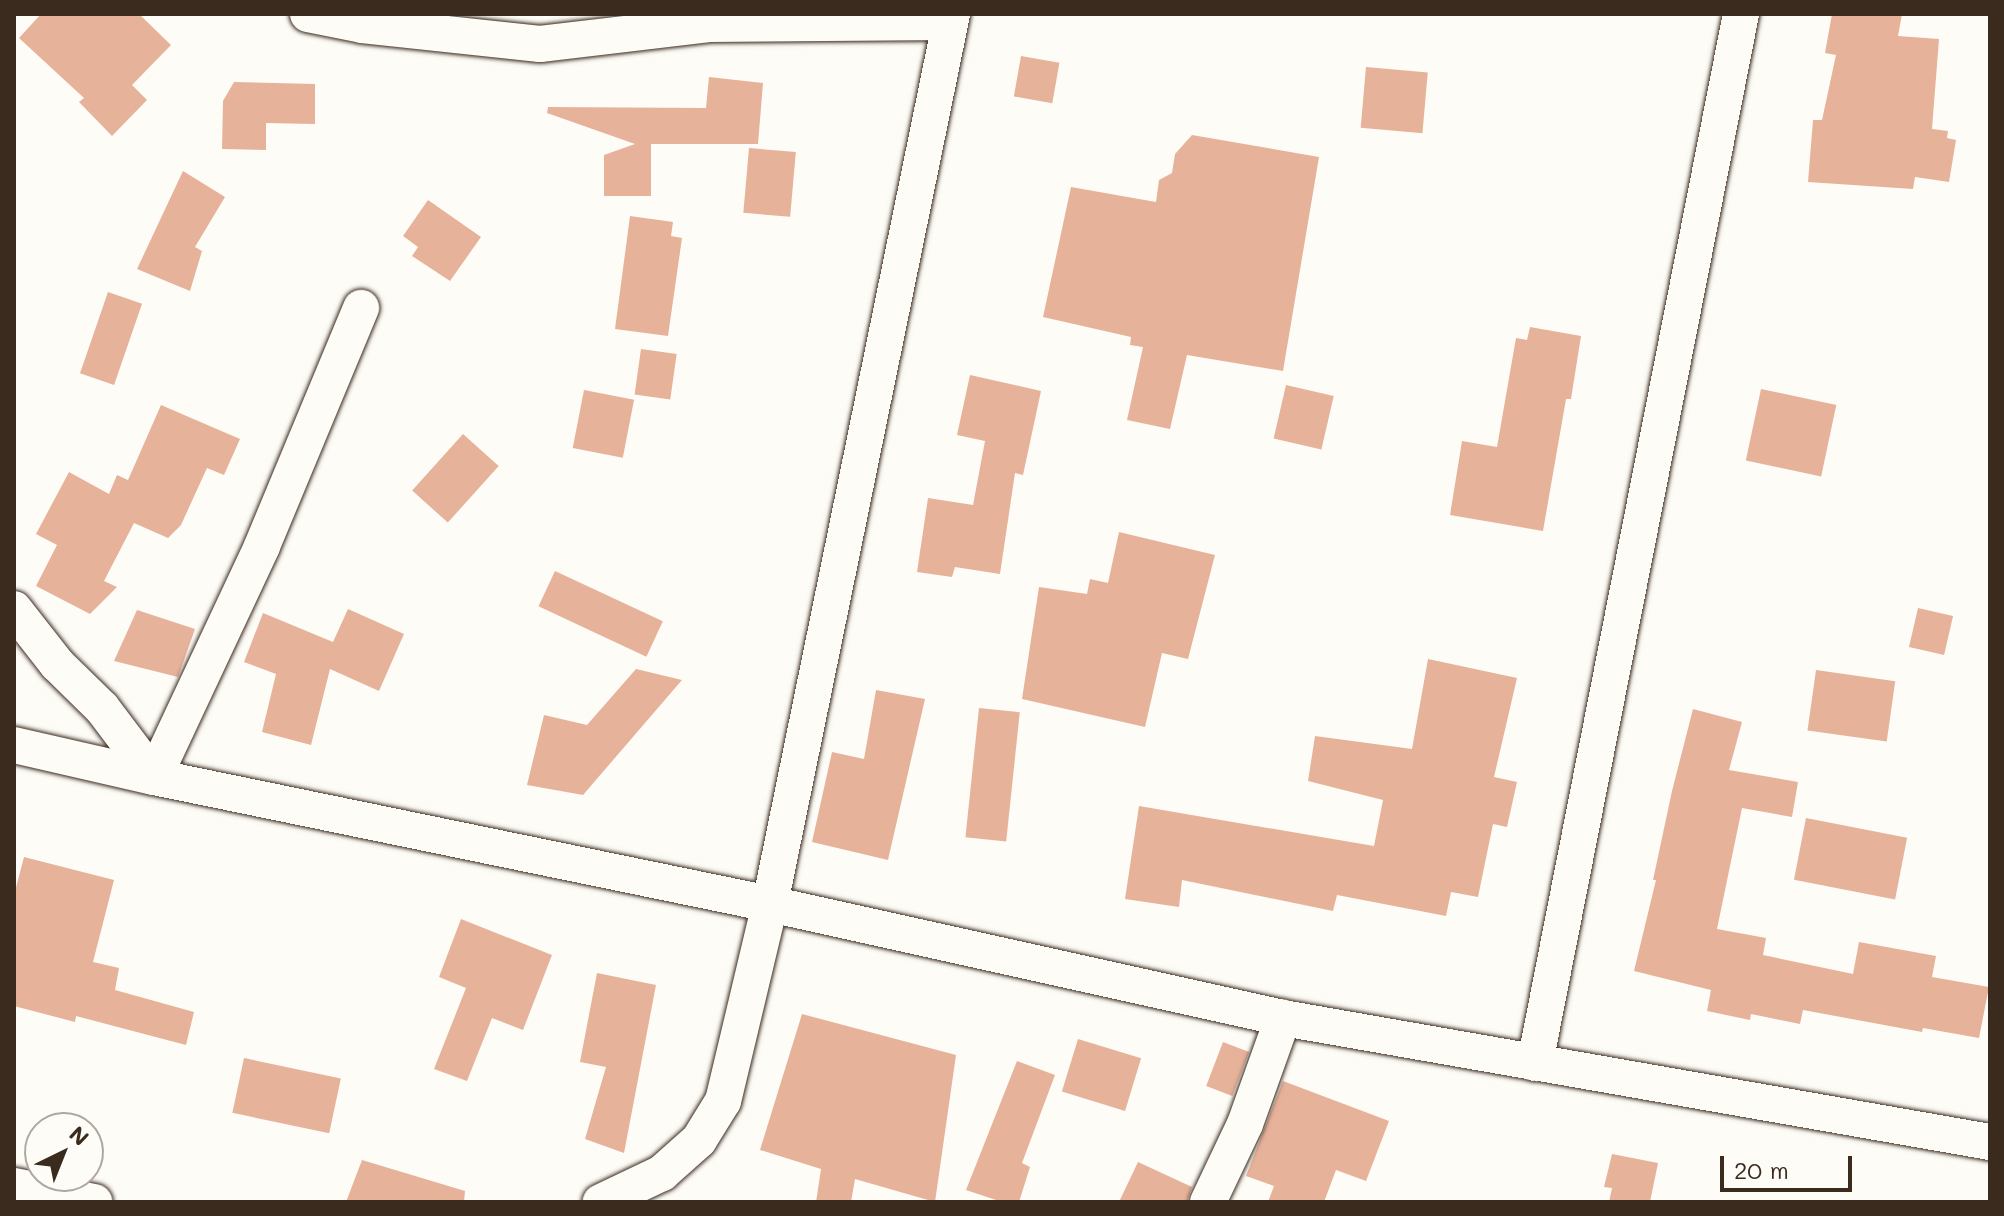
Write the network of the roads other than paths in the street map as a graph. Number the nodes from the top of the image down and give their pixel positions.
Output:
1 (308, 14) edge
2 (1741, 14) edge
3 (951, 18) edge
4 (361, 308) dead end
5 (14, 609) edge
6 (14, 745) edge
7 (154, 777) junction
8 (770, 904) junction
9 (1283, 1018) junction
10 (1535, 1063) junction
11 (1990, 1142) edge
12 (14, 1186) edge
13 (94, 1202) edge
14 (601, 1202) edge
15 (1208, 1202) edge

1 - 3 street
2 - 10 street
3 - 8 street
4 - 7 street
5 - 7 street
6 - 7 street
7 - 8 street
8 - 9 street
8 - 14 street
9 - 10 street
9 - 15 street
10 - 11 street
12 - 13 street

